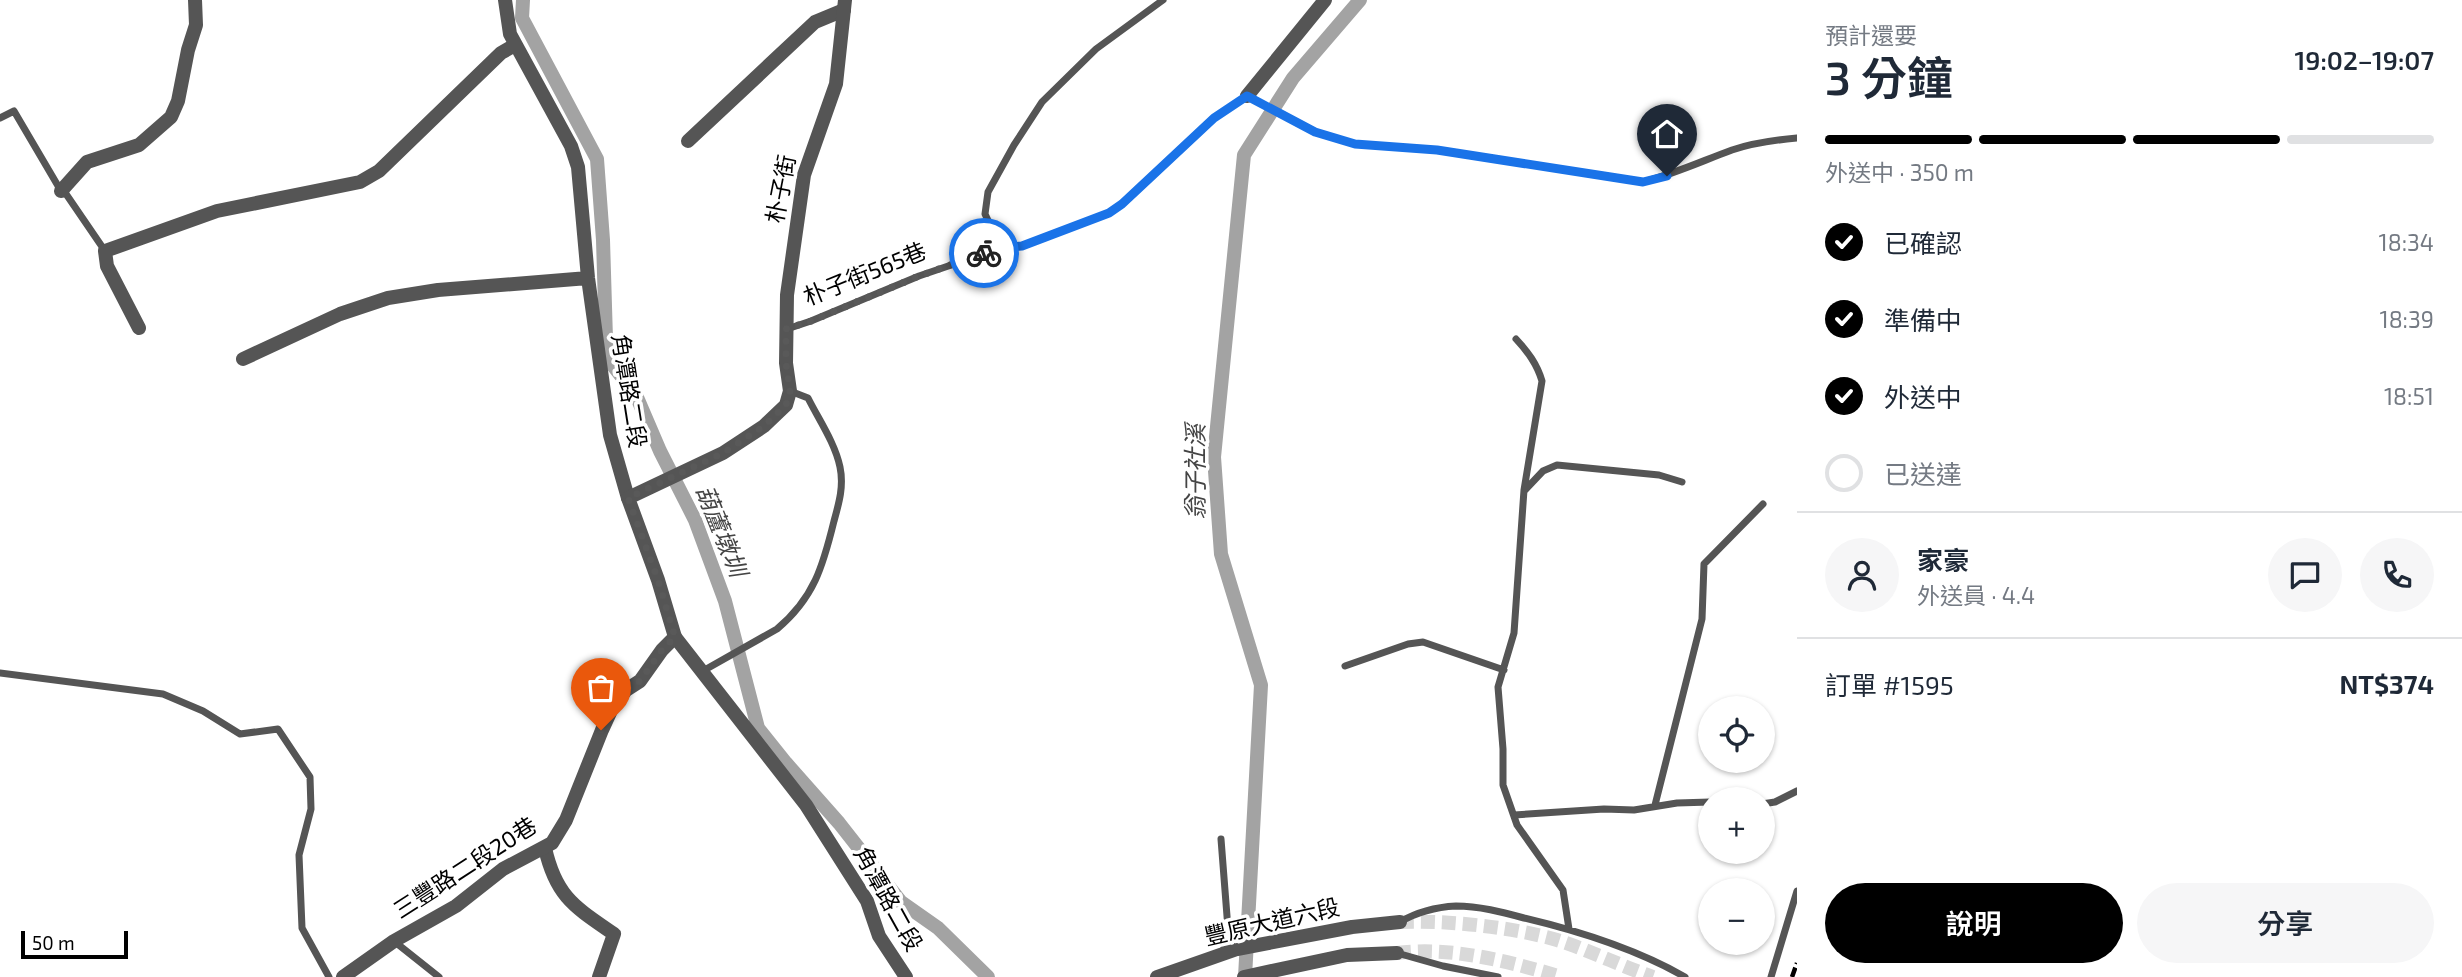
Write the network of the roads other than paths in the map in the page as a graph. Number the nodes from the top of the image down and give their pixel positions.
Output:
1 (195, 0) edge
2 (505, 0) edge
3 (1163, 0) edge
4 (1325, 0) edge
5 (845, 5) edge
6 (515, 45) junction
7 (1251, 98) junction
8 (0, 118) edge
9 (1797, 138) edge
10 (688, 141) dead end
11 (61, 191) junction
12 (1001, 248) junction
13 (104, 251) junction
14 (589, 278) junction
15 (139, 328) dead end
16 (786, 329) junction
17 (1516, 340) dead end
18 (243, 359) dead end
19 (790, 391) junction
20 (1682, 482) dead end
21 (1524, 490) junction
22 (628, 498) junction
23 (1763, 504) dead end
24 (675, 637) junction
25 (1345, 666) dead end
26 (1504, 670) junction
27 (701, 672) junction
28 (0, 673) edge
29 (1797, 790) edge
30 (1775, 802) edge
31 (1698, 803) edge
32 (1655, 805) junction
33 (1514, 815) junction
34 (1221, 839) dead end
35 (545, 848) junction
36 (1797, 891) edge
37 (1400, 922) joint
38 (1569, 929) junction
39 (394, 941) junction
40 (1397, 953) joint
41 (1223, 954) junction
42 (329, 977) edge
43 (343, 977) edge
44 (439, 977) edge
45 (599, 977) edge
46 (906, 977) edge
47 (1157, 977) edge
48 (1244, 977) edge
49 (1498, 977) edge
50 (1685, 977) edge
51 (1771, 977) edge

1 - 11 street
2 - 6 street, 角潭路二段
3 - 12 lane
4 - 7 street, 朴子街565巷
5 - 10 street
5 - 16 street, 朴子街
6 - 13 street
6 - 14 street, 角潭路二段
7 - 9 lane
7 - 12 lane, 朴子街565巷
8 - 11 lane
11 - 13 lane
12 - 16 lane, 朴子街565巷
13 - 15 street
14 - 18 street
14 - 22 street, 角潭路二段
16 - 19 street, 朴子街
17 - 21 lane
19 - 22 street
19 - 27 lane
20 - 21 lane
21 - 26 lane
22 - 24 street, 角潭路二段
23 - 32 lane
24 - 27 street, 角潭路二段
24 - 35 street, 三豐路二段20巷
25 - 26 lane
26 - 33 lane
27 - 46 street, 角潭路二段
28 - 42 lane
29 - 30 lane
31 - 32 lane
32 - 33 lane
33 - 38 lane
34 - 41 lane
35 - 39 street, 三豐路二段20巷
35 - 45 street
36 - 51 lane
37 - 38 lane
37 - 41 street, 豐原大道六段
38 - 50 lane
39 - 43 street, 三豐路二段20巷
39 - 44 lane
40 - 48 street, 豐原大道六段
40 - 49 lane
41 - 47 street, 豐原大道六段

